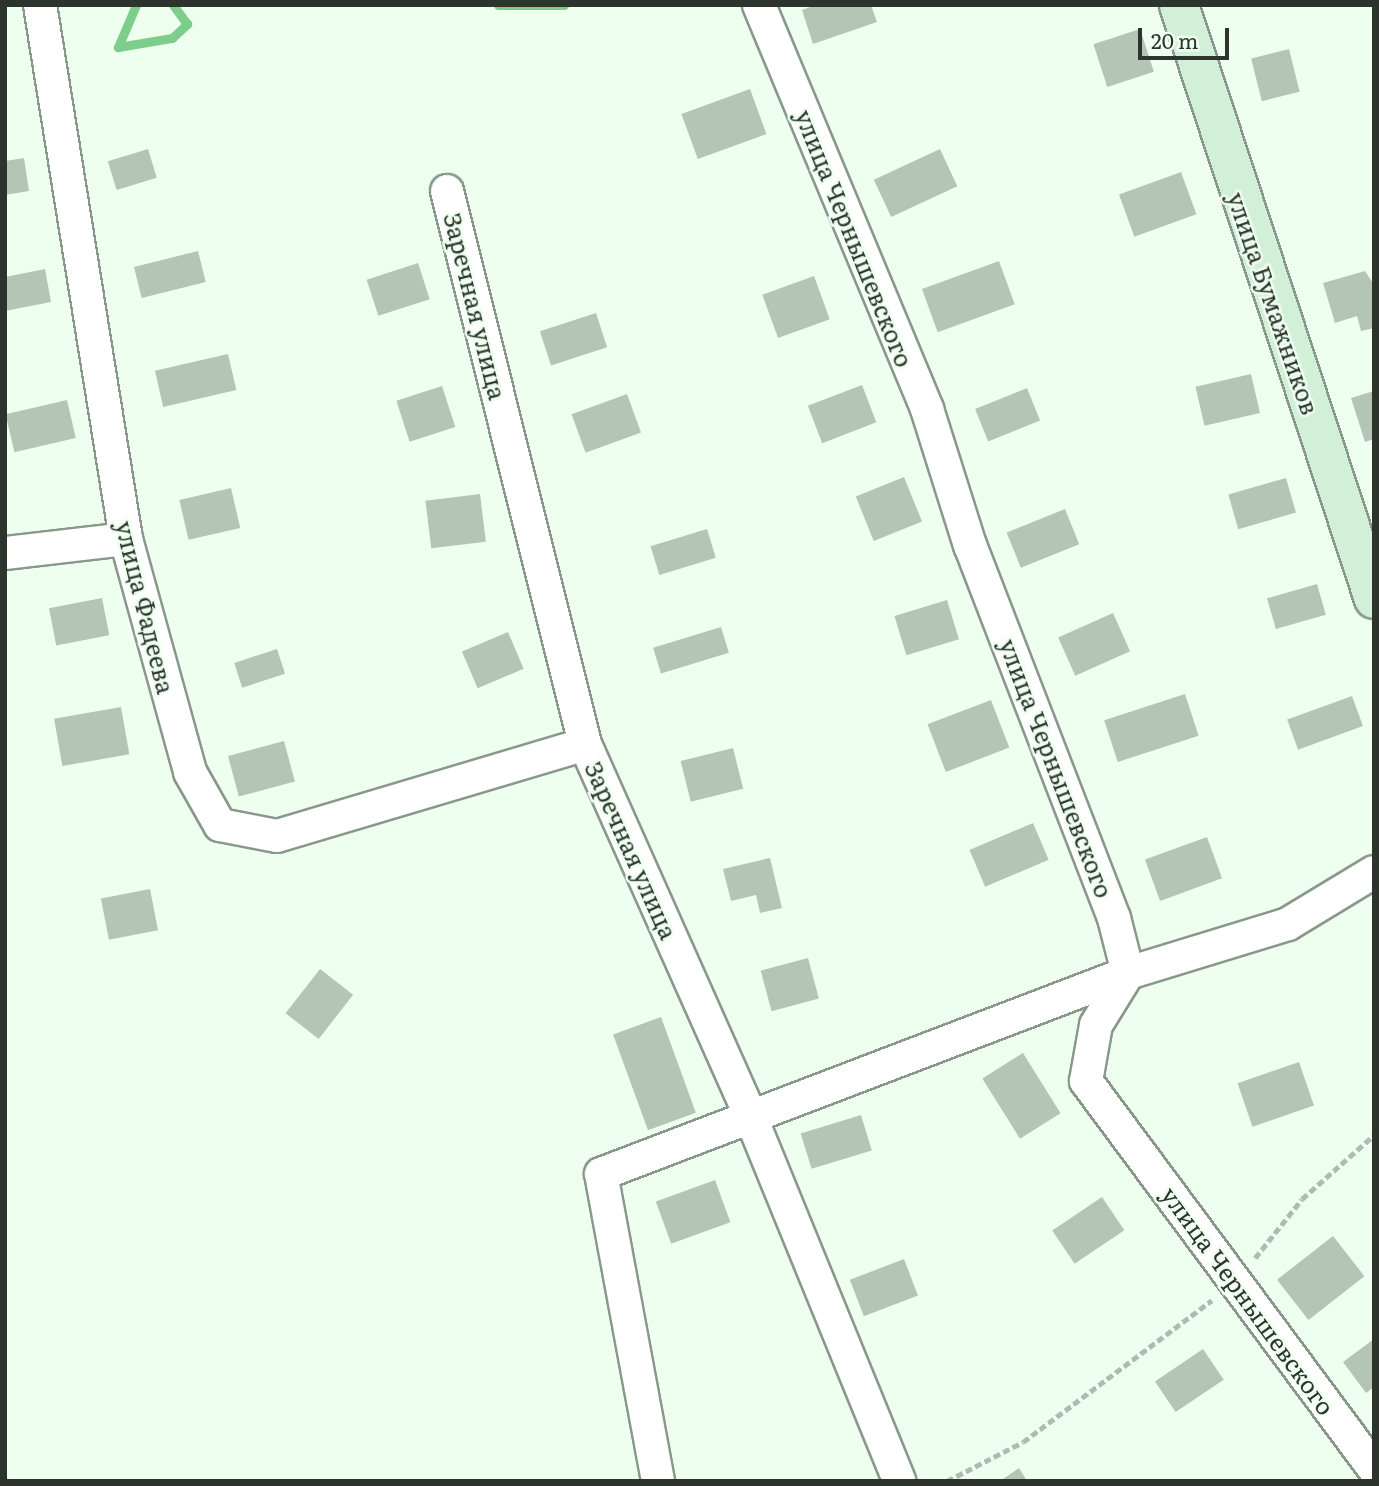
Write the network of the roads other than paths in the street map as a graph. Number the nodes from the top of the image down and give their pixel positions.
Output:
1 (40, 5) edge
2 (759, 5) edge
3 (1179, 5) edge
4 (447, 191) dead end
5 (126, 539) junction
6 (5, 553) edge
7 (1374, 599) edge
8 (585, 744) junction
9 (1374, 872) edge
10 (1128, 973) junction
11 (750, 1115) junction
12 (1374, 1469) edge
13 (658, 1481) edge
14 (899, 1481) edge

1 - 5 street, улица Фадеева
2 - 10 street, улица Чернышевского
3 - 7 street, улица Бумажников
4 - 8 street, Заречная улица
5 - 6 street
5 - 8 street, улица Фадеева
8 - 11 street, Заречная улица
9 - 10 street
10 - 11 street
10 - 12 street, улица Чернышевского
11 - 13 street
11 - 14 street, Заречная улица

